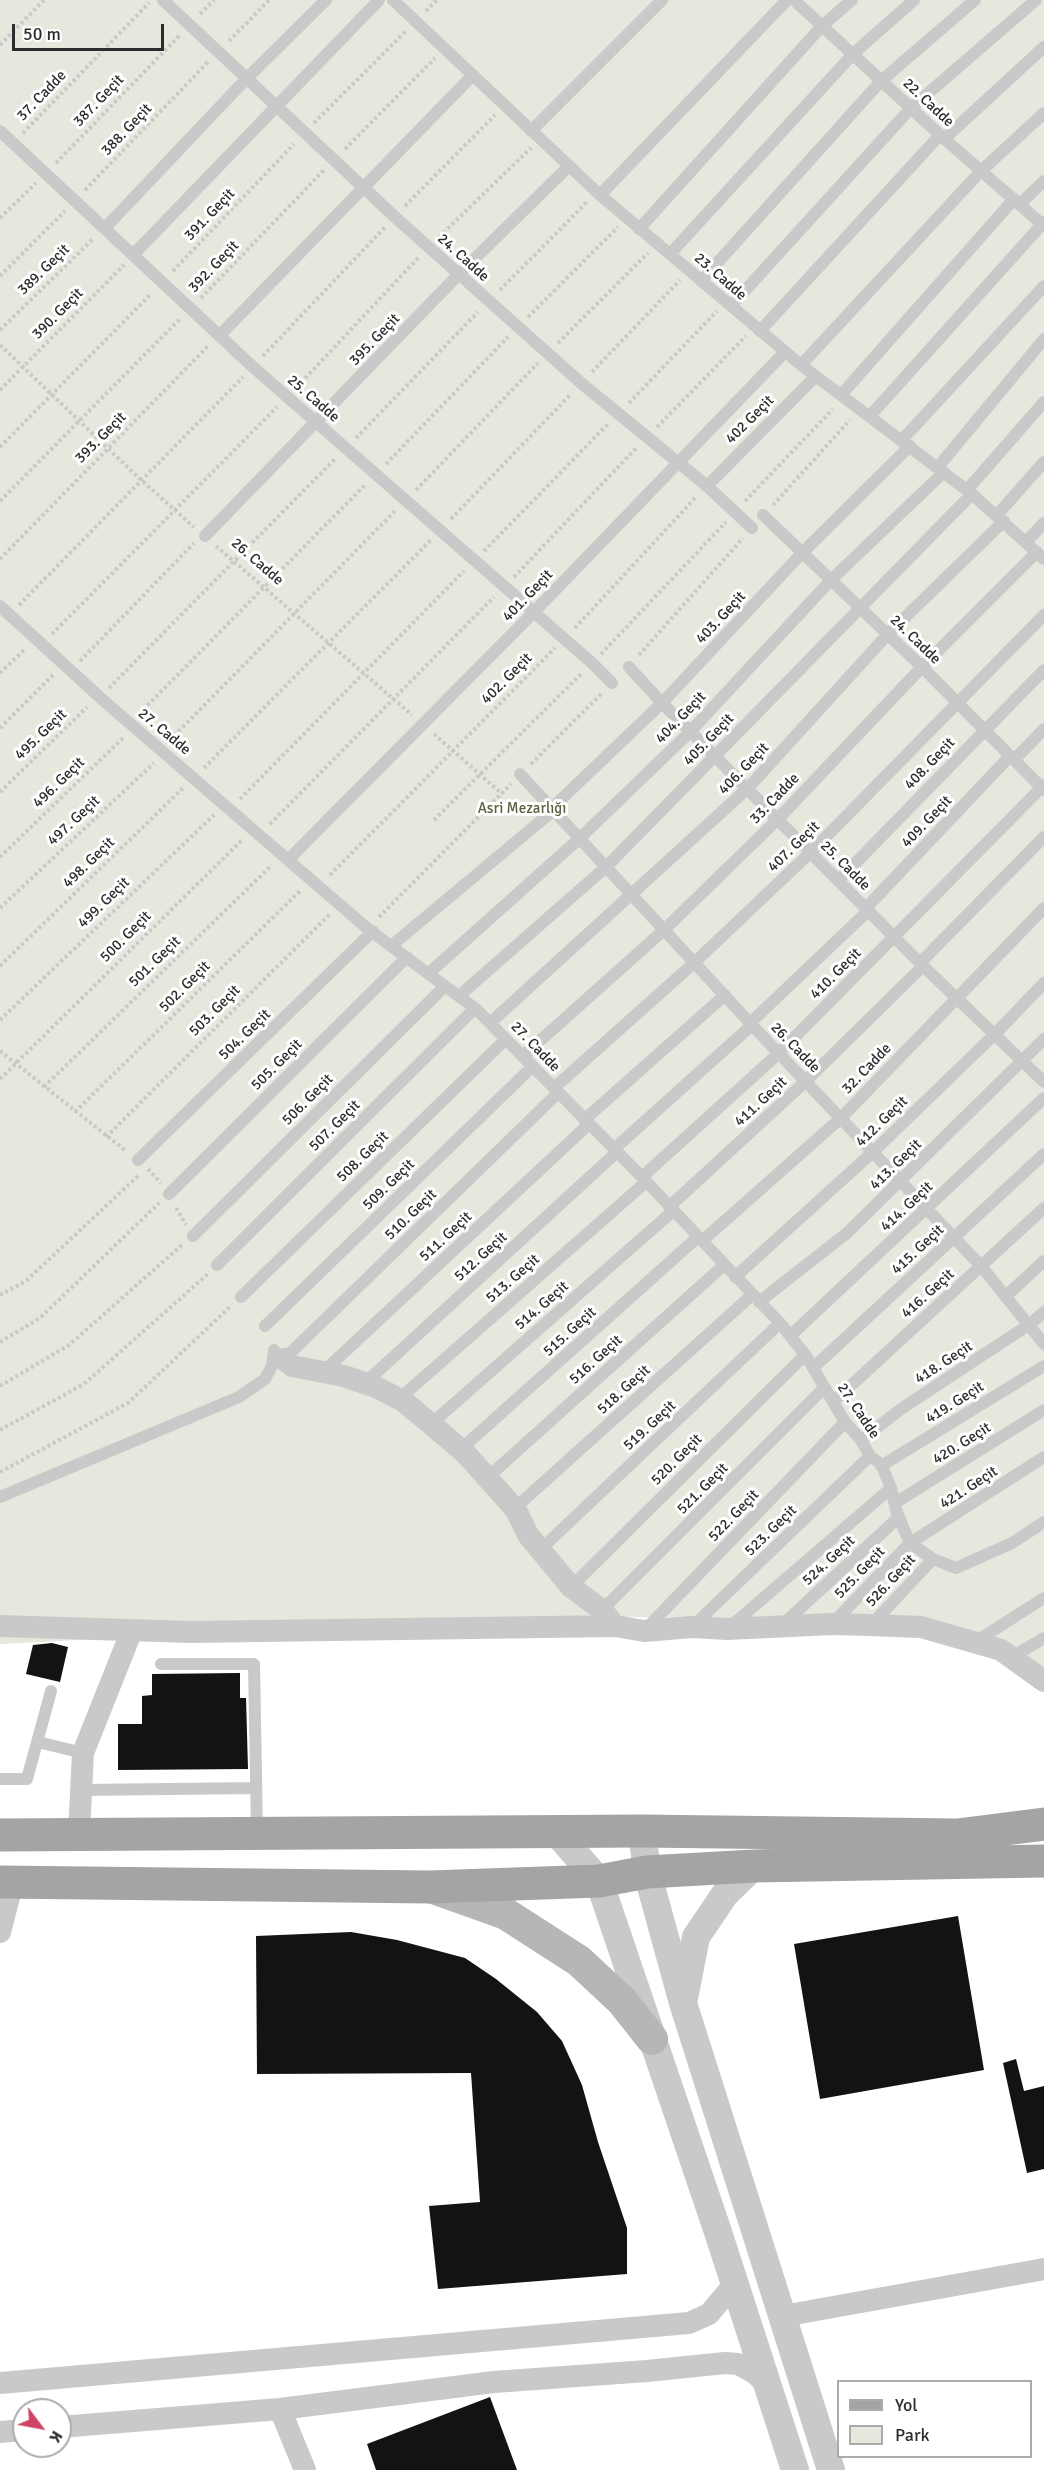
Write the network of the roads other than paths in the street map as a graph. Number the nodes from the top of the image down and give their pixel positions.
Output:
1 (163, 0) edge
2 (326, 0) edge
3 (378, 0) edge
4 (393, 0) edge
5 (663, 0) edge
6 (787, 0) edge
7 (794, 0) edge
8 (852, 0) edge
9 (914, 0) edge
10 (975, 0) edge
11 (1036, 0) edge
12 (822, 26) junction
13 (1044, 47) edge
14 (853, 54) junction
15 (472, 76) junction
16 (247, 78) junction
17 (881, 81) junction
18 (277, 105) junction
19 (911, 108) junction
20 (1044, 113) edge
21 (0, 131) edge
22 (531, 131) junction
23 (942, 137) junction
24 (569, 166) junction
25 (981, 171) junction
26 (1044, 181) edge
27 (363, 187) junction
28 (600, 195) junction
29 (1017, 202) junction
30 (1043, 224) edge
31 (105, 228) junction
32 (639, 229) junction
33 (670, 254) junction
34 (134, 255) junction
35 (459, 274) junction
36 (701, 281) junction
37 (1044, 286) edge
38 (731, 306) junction
39 (760, 331) junction
40 (220, 335) junction
41 (1044, 339) edge
42 (786, 352) junction
43 (801, 365) junction
44 (816, 376) junction
45 (842, 396) junction
46 (1044, 402) edge
47 (870, 416) junction
48 (318, 422) junction
49 (906, 443) junction
50 (678, 462) junction
51 (1044, 462) edge
52 (941, 469) junction
53 (707, 486) junction
54 (970, 492) junction
55 (763, 515) dead end
56 (1001, 518) junction
57 (1044, 522) edge
58 (752, 528) dead end
59 (204, 535) road end
60 (1026, 542) junction
61 (802, 553) junction
62 (1040, 556) edge
63 (831, 580) junction
64 (0, 606) edge
65 (860, 607) junction
66 (534, 612) junction
67 (1044, 615) edge
68 (888, 634) junction
69 (629, 667) dead end
70 (922, 667) junction
71 (1044, 670) edge
72 (612, 683) dead end
73 (958, 702) junction
74 (662, 703) junction
75 (985, 729) junction
76 (1044, 729) edge
77 (690, 732) junction
78 (714, 756) junction
79 (1012, 758) junction
80 (520, 774) dead end
81 (1043, 787) edge
82 (748, 789) junction
83 (553, 809) junction
84 (777, 819) junction
85 (1044, 837) edge
86 (580, 838) junction
87 (811, 852) junction
88 (286, 856) junction
89 (606, 867) junction
90 (838, 880) junction
91 (633, 895) junction
92 (1044, 908) edge
93 (867, 909) junction
94 (665, 929) junction
95 (373, 931) junction
96 (894, 937) junction
97 (391, 946) junction
98 (407, 957) junction
99 (694, 962) junction
100 (921, 964) junction
101 (429, 974) junction
102 (1044, 983) edge
103 (445, 986) junction
104 (725, 995) junction
105 (459, 996) junction
106 (957, 999) junction
107 (475, 1008) junction
108 (490, 1023) junction
109 (751, 1024) junction
110 (995, 1034) junction
111 (1044, 1038) edge
112 (506, 1039) junction
113 (779, 1053) junction
114 (524, 1056) junction
115 (1023, 1060) junction
116 (533, 1066) junction
117 (806, 1081) junction
118 (1044, 1082) edge
119 (556, 1090) junction
120 (1044, 1098) edge
121 (841, 1118) junction
122 (586, 1122) junction
123 (616, 1151) junction
124 (874, 1151) junction
125 (1044, 1154) edge
126 (142, 1164) road end
127 (644, 1180) junction
128 (902, 1181) junction
129 (169, 1194) road end
130 (928, 1208) junction
131 (1044, 1208) edge
132 (671, 1209) junction
133 (193, 1236) road end
134 (955, 1237) junction
135 (700, 1239) junction
136 (1044, 1261) edge
137 (218, 1265) road end
138 (724, 1265) junction
139 (981, 1266) junction
140 (735, 1276) junction
141 (1006, 1296) junction
142 (241, 1297) road end
143 (756, 1298) junction
144 (1044, 1312) edge
145 (780, 1323) junction
146 (1030, 1324) junction
147 (265, 1326) dead end
148 (790, 1336) junction
149 (1044, 1344) edge
150 (279, 1355) junction
151 (805, 1355) junction
152 (1044, 1365) edge
153 (813, 1368) junction
154 (323, 1372) junction
155 (365, 1383) junction
156 (824, 1388) junction
157 (399, 1399) junction
158 (833, 1402) junction
159 (1044, 1410) edge
160 (845, 1422) junction
161 (431, 1424) junction
162 (861, 1440) junction
163 (461, 1449) junction
164 (870, 1456) junction
165 (1044, 1457) edge
166 (881, 1466) junction
167 (487, 1478) junction
168 (891, 1488) junction
169 (0, 1497) edge
170 (895, 1503) junction
171 (515, 1508) junction
172 (899, 1517) junction
173 (1044, 1522) edge
174 (910, 1544) junction
175 (541, 1549) junction
176 (933, 1559) junction
177 (571, 1587) junction
178 (1044, 1598) edge
179 (609, 1618) junction
180 (832, 1624) junction
181 (871, 1625) junction
182 (0, 1626) edge
183 (780, 1626) junction
184 (692, 1627) junction
185 (728, 1629) junction
186 (132, 1630) junction
187 (644, 1631) junction
188 (1044, 1638) edge
189 (975, 1642) junction
190 (1012, 1658) junction
191 (161, 1664) dead end
192 (1044, 1681) edge
193 (51, 1691) dead end
194 (38, 1742) junction
195 (83, 1753) junction
196 (0, 1779) edge
197 (256, 1788) junction
198 (81, 1790) junction
199 (1044, 1824) edge
200 (642, 1831) junction
201 (79, 1833) junction
202 (257, 1833) junction
203 (557, 1833) junction
204 (0, 1835) edge
205 (1044, 1861) edge
206 (754, 1866) junction
207 (647, 1872) junction
208 (599, 1881) junction
209 (7, 1882) edge
210 (430, 1887) junction
211 (0, 1932) edge
212 (683, 2003) junction
213 (652, 2039) junction
214 (1044, 2269) edge
215 (735, 2283) junction
216 (783, 2316) junction
217 (766, 2383) junction
218 (0, 2384) edge
219 (280, 2409) junction
220 (72, 2426) edge
221 (305, 2470) edge
222 (795, 2470) edge
223 (831, 2470) edge

1 - 16 lane, 24. Cadde
2 - 16 lane
3 - 18 lane
4 - 15 lane, 23. Cadde
5 - 22 lane
6 - 28 lane
7 - 12 lane, 22. Cadde
8 - 12 lane
9 - 14 lane
10 - 17 lane
11 - 19 lane
12 - 14 lane, 22. Cadde
12 - 32 lane
13 - 23 lane
14 - 17 lane, 22. Cadde
14 - 33 lane
15 - 22 lane, 23. Cadde
15 - 27 lane
16 - 18 lane, 24. Cadde
16 - 31 lane
17 - 19 lane, 22. Cadde
17 - 36 lane
18 - 27 lane, 24. Cadde
18 - 34 lane
19 - 23 lane, 22. Cadde
19 - 38 lane
20 - 25 lane
21 - 31 lane, 25. Cadde
22 - 24 lane, 23. Cadde
23 - 25 lane, 22. Cadde
23 - 39 lane
24 - 28 lane, 23. Cadde
24 - 35 lane, 395. Geçit
25 - 29 lane, 22. Cadde
25 - 43 lane
26 - 29 lane
27 - 35 lane, 24. Cadde
27 - 40 lane
28 - 32 lane, 23. Cadde
29 - 30 lane, 22. Cadde
29 - 45 lane
30 - 47 lane
31 - 34 lane, 25. Cadde
32 - 33 lane, 23. Cadde
33 - 36 lane, 23. Cadde
34 - 40 lane, 25. Cadde
35 - 48 lane, 395. Geçit
35 - 50 lane, 24. Cadde
36 - 38 lane, 23. Cadde
37 - 49 lane, 403. Geçit
38 - 39 lane, 23. Cadde
39 - 42 lane, 23. Cadde
40 - 48 lane, 25. Cadde
41 - 52 lane, 404. Geçit
42 - 43 lane, 23. Cadde
42 - 50 lane, 401. Geçit
43 - 44 lane, 23. Cadde
44 - 45 lane, 23. Cadde
44 - 53 lane, 402 Geçit
45 - 47 lane, 23. Cadde
46 - 54 lane, 405. Geçit
47 - 49 lane, 23. Cadde
48 - 59 lane, 395. Geçit
48 - 66 lane, 25. Cadde
49 - 52 lane, 23. Cadde
49 - 61 lane, 403. Geçit
50 - 53 lane, 24. Cadde
50 - 66 lane, 401. Geçit
51 - 56 lane, 406. Geçit
52 - 54 lane, 23. Cadde
52 - 63 lane, 404. Geçit
53 - 58 lane, 24. Cadde
54 - 56 lane, 23. Cadde
54 - 65 lane, 405. Geçit
55 - 61 lane, 24. Cadde
56 - 60 lane, 23. Cadde
56 - 68 lane, 406. Geçit
57 - 60 lane
60 - 62 lane, 23. Cadde
61 - 63 lane, 24. Cadde
61 - 74 lane, 403. Geçit
62 - 70 lane, 33. Cadde
63 - 65 lane, 24. Cadde
63 - 77 lane, 404. Geçit
64 - 88 lane, 27. Cadde
65 - 68 lane, 24. Cadde
65 - 78 lane, 405. Geçit
66 - 72 lane, 25. Cadde
66 - 88 lane, 401. Geçit
67 - 73 lane, 407. Geçit
68 - 70 lane, 24. Cadde
68 - 82 lane, 406. Geçit
69 - 74 lane, 25. Cadde
70 - 73 lane, 24. Cadde
70 - 84 lane, 33. Cadde
71 - 75 lane, 408. Geçit
73 - 75 lane, 24. Cadde
73 - 87 lane, 407. Geçit
74 - 77 lane, 25. Cadde
74 - 83 lane, 403. Geçit
75 - 79 lane, 24. Cadde
75 - 90 lane, 408. Geçit
76 - 79 lane, 409. Geçit
77 - 78 lane, 25. Cadde
77 - 86 lane, 404. Geçit
78 - 82 lane, 25. Cadde
78 - 89 lane, 405. Geçit
79 - 81 lane, 24. Cadde
79 - 93 lane, 409. Geçit
80 - 83 lane, 26. Cadde
81 - 96 lane, 410. Geçit
82 - 84 lane, 25. Cadde
82 - 91 lane, 406. Geçit
83 - 86 lane, 26. Cadde
83 - 97 lane, 403. Geçit
84 - 87 lane, 25. Cadde
84 - 94 lane, 33. Cadde
85 - 100 lane, 411. Geçit
86 - 89 lane, 26. Cadde
86 - 101 lane, 404. Geçit
87 - 90 lane, 25. Cadde
87 - 99 lane, 407. Geçit
88 - 95 lane, 27. Cadde
89 - 91 lane, 26. Cadde
89 - 105 lane, 405. Geçit
90 - 93 lane, 25. Cadde
91 - 94 lane, 26. Cadde
91 - 108 lane, 406. Geçit
92 - 106 lane, 32. Cadde
93 - 96 lane, 25. Cadde
93 - 109 lane, 409. Geçit
94 - 99 lane, 26. Cadde
94 - 114 lane, 33. Cadde
95 - 97 lane, 27. Cadde
95 - 126 lane, 504. Geçit
96 - 100 lane, 25. Cadde
96 - 113 lane, 410. Geçit
97 - 98 lane, 27. Cadde
98 - 101 lane, 27. Cadde
98 - 129 lane, 505. Geçit
99 - 104 lane, 26. Cadde
99 - 119 lane, 407. Geçit
100 - 106 lane, 25. Cadde
100 - 117 lane, 411. Geçit
101 - 103 lane, 27. Cadde
102 - 110 lane, 412. Geçit
103 - 105 lane, 27. Cadde
103 - 133 lane, 506. Geçit
104 - 109 lane, 26. Cadde
104 - 122 lane
105 - 107 lane, 27. Cadde
106 - 110 lane, 25. Cadde
106 - 121 lane, 32. Cadde
107 - 108 lane, 27. Cadde
107 - 137 lane, 507. Geçit
108 - 112 lane, 27. Cadde
109 - 113 lane, 26. Cadde
109 - 123 lane, 409. Geçit
110 - 115 lane, 25. Cadde
110 - 124 lane, 412. Geçit
111 - 115 lane, 413. Geçit
112 - 114 lane, 27. Cadde
112 - 142 lane, 508. Geçit
113 - 117 lane, 26. Cadde
113 - 127 lane, 410. Geçit
114 - 116 lane, 27. Cadde
115 - 118 lane, 25. Cadde
115 - 128 lane, 413. Geçit
116 - 119 lane, 27. Cadde
116 - 147 lane, 509. Geçit
117 - 121 lane, 26. Cadde
117 - 132 lane, 411. Geçit
119 - 122 lane, 27. Cadde
119 - 150 lane, 510. Geçit
120 - 130 lane, 414. Geçit
121 - 124 lane, 26. Cadde
121 - 135 lane, 32. Cadde
122 - 123 lane, 27. Cadde
122 - 154 lane, 511. Geçit
123 - 127 lane, 27. Cadde
123 - 155 lane, 512. Geçit
124 - 128 lane, 26. Cadde
124 - 140 lane, 412. Geçit
125 - 134 lane, 415. Geçit
127 - 132 lane, 27. Cadde
127 - 157 lane, 513. Geçit
128 - 130 lane, 26. Cadde
128 - 143 lane, 413. Geçit
130 - 134 lane, 26. Cadde
130 - 148 lane, 414. Geçit
131 - 139 lane, 416. Geçit
132 - 135 lane, 27. Cadde
132 - 161 lane, 514. Geçit
134 - 139 lane, 26. Cadde
134 - 153 lane, 415. Geçit
135 - 138 lane, 27. Cadde
135 - 163 lane, 515. Geçit
136 - 141 lane
138 - 140 lane, 27. Cadde
138 - 167 lane, 516. Geçit
139 - 141 lane, 26. Cadde
139 - 158 lane, 416. Geçit
140 - 143 lane, 27. Cadde
141 - 146 lane, 26. Cadde
143 - 145 lane, 27. Cadde
143 - 171 lane, 518. Geçit
144 - 146 lane, 418. Geçit
145 - 148 lane, 27. Cadde
145 - 175 lane, 519. Geçit
146 - 149 lane, 26. Cadde
146 - 162 lane, 418. Geçit
148 - 151 lane, 27. Cadde
150 - 154 street
150 - 169 lane
151 - 153 lane, 27. Cadde
151 - 177 lane, 520. Geçit
152 - 166 lane, 419. Geçit
153 - 156 lane, 27. Cadde
154 - 155 street
155 - 157 street
156 - 158 lane, 27. Cadde
156 - 179 lane, 521. Geçit
157 - 161 street
158 - 160 lane, 27. Cadde
159 - 170 lane, 420. Geçit
160 - 162 lane, 27. Cadde
160 - 187 lane, 522. Geçit
161 - 163 street
162 - 164 lane, 27. Cadde
163 - 167 street
164 - 166 lane, 27. Cadde
164 - 184 lane, 523. Geçit
165 - 174 lane, 421. Geçit
166 - 168 lane, 27. Cadde
167 - 171 street
168 - 170 lane, 27. Cadde
168 - 185 lane
170 - 172 lane, 27. Cadde
171 - 175 street
172 - 174 lane, 27. Cadde
172 - 183 lane, 524. Geçit
173 - 176 lane
174 - 176 lane
174 - 180 lane, 525. Geçit
175 - 177 street
176 - 181 lane, 526. Geçit
177 - 179 street
178 - 189 lane
179 - 186 street
179 - 187 street
180 - 181 street
180 - 183 street
181 - 189 street
182 - 186 street
183 - 185 street
184 - 185 street
184 - 187 street
186 - 195 street
188 - 190 lane
189 - 190 street
190 - 192 street
191 - 197 lane
193 - 194 lane
194 - 195 lane
194 - 196 lane
195 - 198 street
197 - 198 lane
197 - 202 lane
198 - 201 street
199 - 200 main road
200 - 203 main road
200 - 207 street
201 - 202 main road
201 - 204 main road
202 - 203 main road
203 - 208 street
205 - 206 main road
206 - 207 main road
206 - 212 street
207 - 208 main road
207 - 212 street
208 - 210 main road
208 - 213 street
209 - 210 main road
209 - 211 street
210 - 213 main road
212 - 216 street
213 - 215 street
214 - 216 street
215 - 217 street
215 - 218 street
216 - 223 street
217 - 219 street
217 - 222 street
219 - 220 street
219 - 221 street

